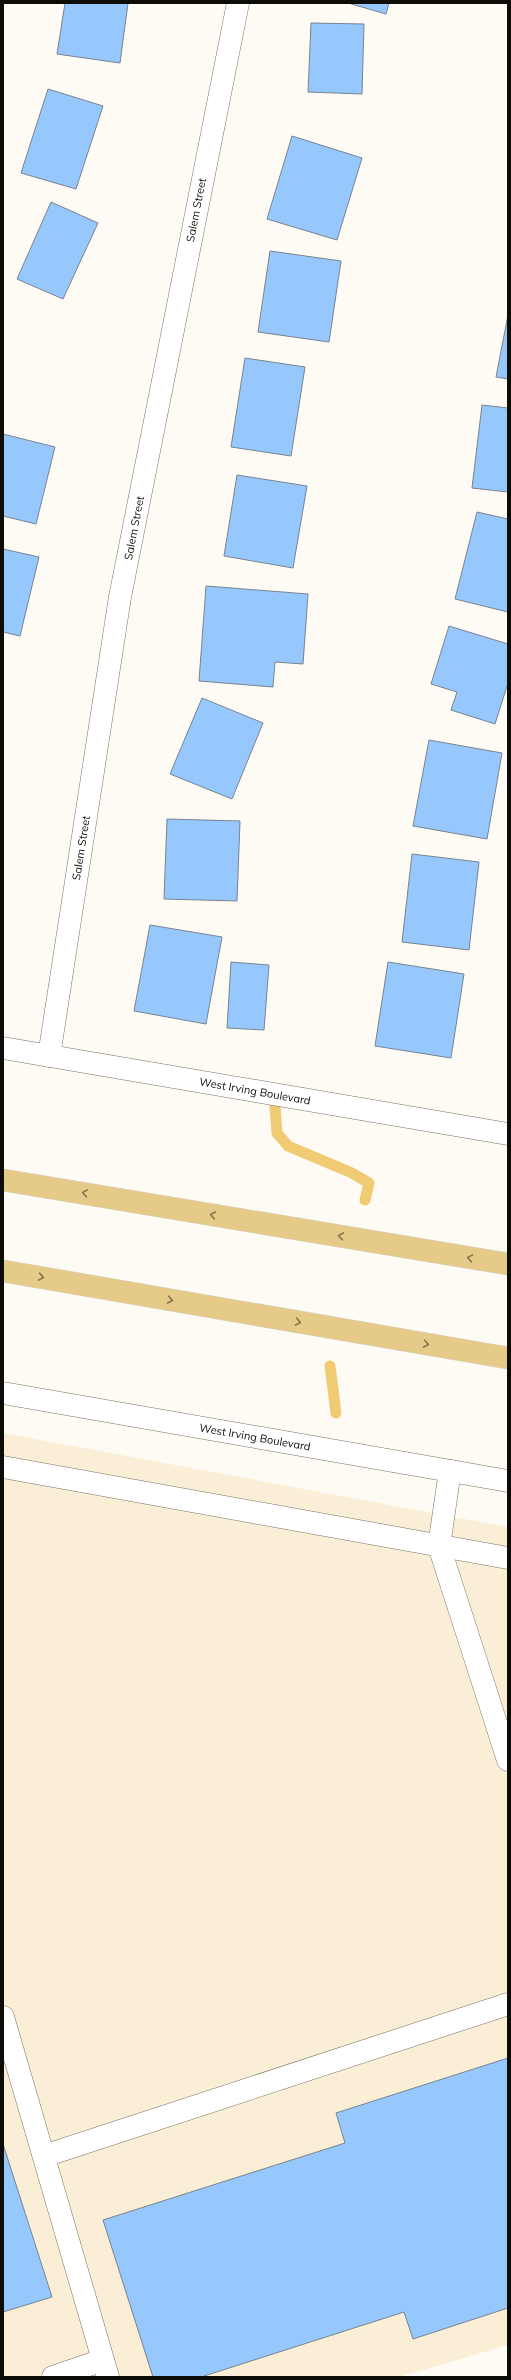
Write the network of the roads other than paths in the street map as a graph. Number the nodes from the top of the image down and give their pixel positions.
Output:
1 (238, 3) edge
2 (3, 1048) edge
3 (48, 1056) junction
4 (508, 1134) edge
5 (3, 1180) edge
6 (508, 1264) edge
7 (3, 1271) edge
8 (508, 1358) edge
9 (3, 1393) edge
10 (3, 1467) edge
11 (450, 1471) junction
12 (508, 1482) edge
13 (439, 1546) junction
14 (508, 1558) edge
15 (508, 1760) edge
16 (508, 2004) edge
17 (3, 2017) edge
18 (44, 2156) junction
19 (106, 2368) edge
20 (53, 2377) edge

1 - 3 street, Salem Street
2 - 3 street, West Irving Boulevard
3 - 4 street, West Irving Boulevard
6 -> 5 main road
7 -> 8 main road
9 - 11 street, West Irving Boulevard
10 - 13 street
11 - 12 street, West Irving Boulevard
11 - 13 street
13 - 14 street
13 - 15 street
16 - 18 street
17 - 18 street
18 - 19 street
19 - 20 street

